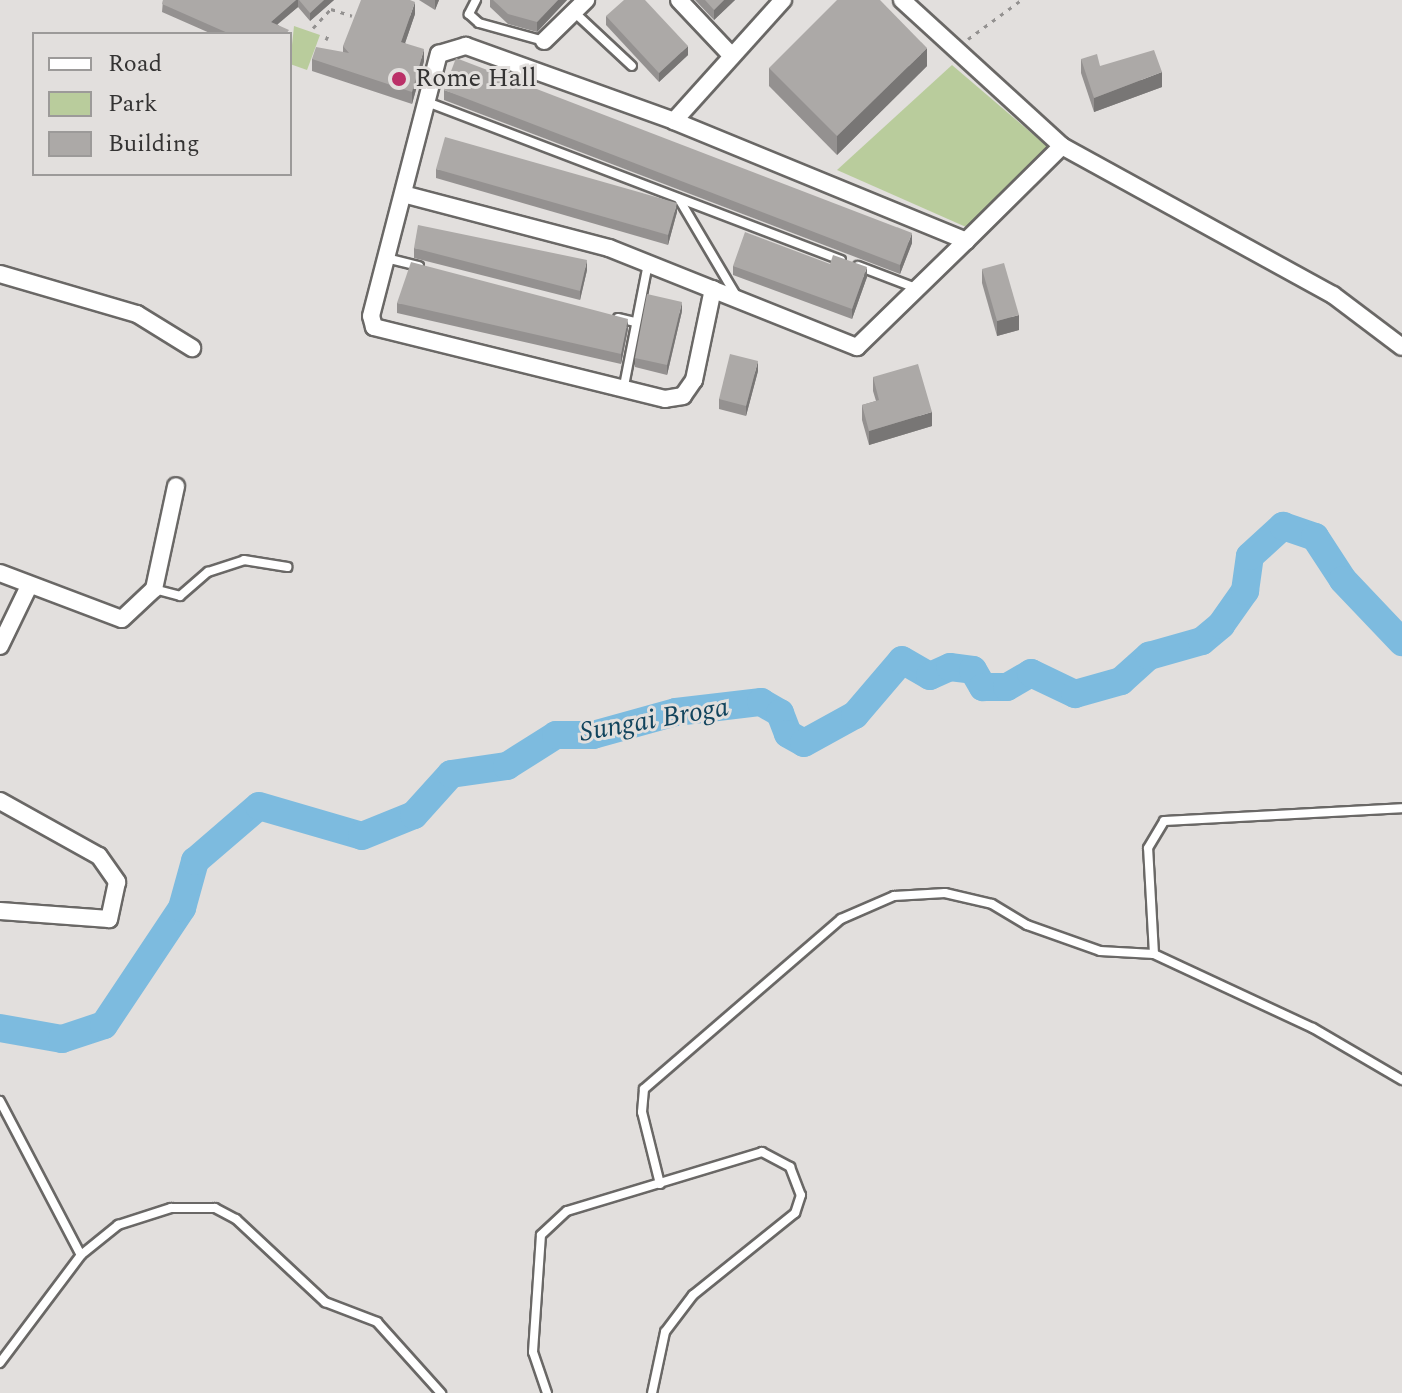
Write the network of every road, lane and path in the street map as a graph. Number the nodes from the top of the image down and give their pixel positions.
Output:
1 (476, 0) edge
2 (679, 0) edge
3 (902, 0) edge
4 (1021, 0) edge
5 (779, 2) edge
6 (580, 6) edge
7 (352, 16) edge
8 (313, 28) dead end
9 (329, 33) dead end
10 (326, 40) dead end
11 (544, 41) joint
12 (952, 51) junction
13 (732, 56) junction
14 (632, 66) dead end
15 (427, 102) junction
16 (674, 121) junction
17 (1062, 146) junction
18 (403, 194) junction
19 (678, 198) junction
20 (966, 241) junction
21 (386, 258) junction
22 (648, 263) junction
23 (430, 269) edge
24 (0, 274) edge
25 (713, 289) junction
26 (918, 289) junction
27 (738, 299) junction
28 (607, 315) edge
29 (636, 322) junction
30 (1402, 347) edge
31 (192, 348) dead end
32 (623, 391) junction
33 (176, 486) dead end
34 (287, 567) dead end
35 (0, 573) edge
36 (29, 586) junction
37 (154, 589) junction
38 (0, 646) edge
39 (0, 801) edge
40 (1402, 808) edge
41 (0, 911) edge
42 (1154, 954) junction
43 (1402, 1080) edge
44 (0, 1101) edge
45 (660, 1184) junction
46 (81, 1255) junction
47 (0, 1363) edge
48 (441, 1393) edge
49 (547, 1393) edge
50 (652, 1393) edge

1 - 11 lane
2 - 13 street
3 - 12 street
4 - 12 path
5 - 13 street
6 - 11 street
6 - 14 lane
7 - 8 path
9 - 10 path
12 - 17 street
13 - 16 street
15 - 16 street
15 - 18 street
15 - 19 lane
16 - 20 street
17 - 20 street
17 - 30 street
18 - 21 street
18 - 22 street
19 - 26 lane
19 - 27 lane
20 - 26 street
21 - 23 lane
21 - 32 street
22 - 25 street
22 - 29 lane
24 - 31 street
25 - 27 street
25 - 32 street
26 - 27 street
28 - 29 lane
29 - 32 lane
33 - 37 street
34 - 37 lane
35 - 36 street
36 - 37 street
36 - 38 street
39 - 41 street
40 - 42 lane
42 - 43 lane
42 - 45 lane
44 - 46 lane
45 - 49 lane
45 - 50 lane
46 - 47 lane
46 - 48 lane

